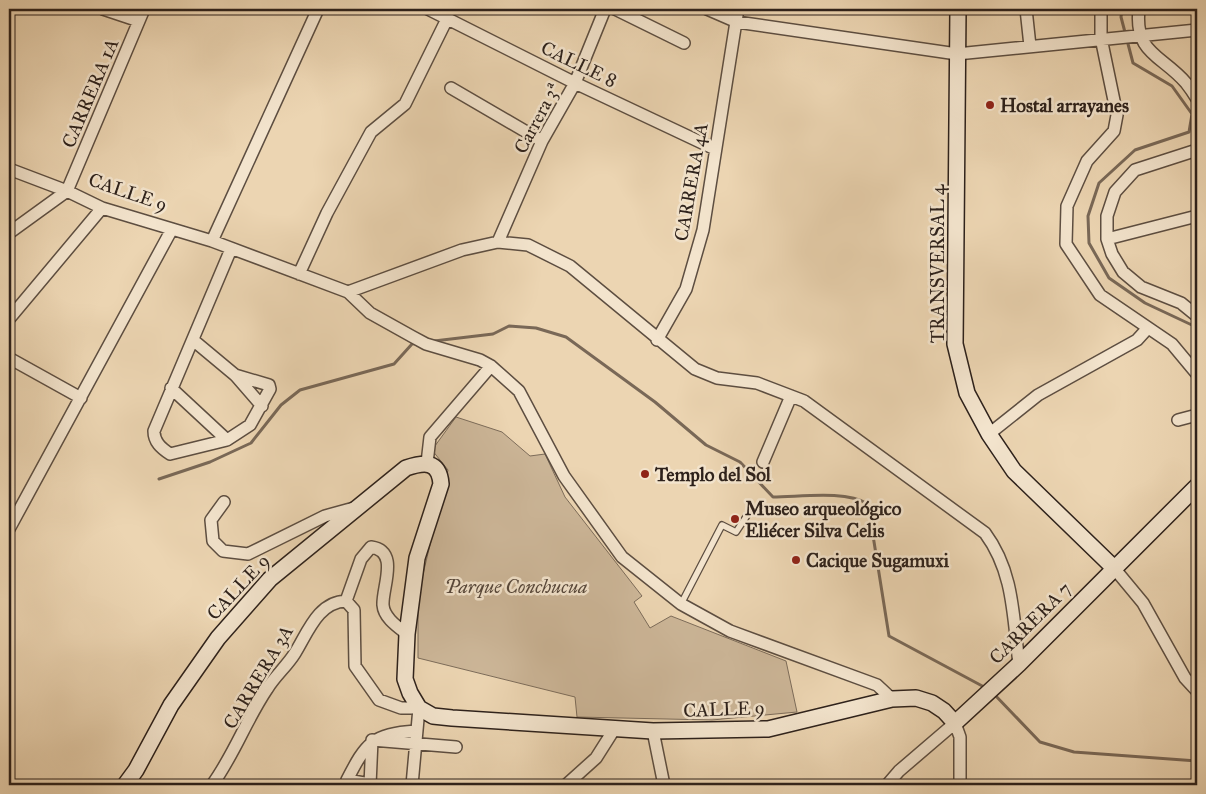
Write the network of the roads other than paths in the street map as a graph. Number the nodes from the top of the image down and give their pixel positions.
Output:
1 (103, 9) edge
2 (144, 9) edge
3 (318, 9) edge
4 (428, 9) edge
5 (605, 9) edge
6 (615, 9) edge
7 (707, 9) edge
8 (738, 9) edge
9 (958, 9) edge
10 (1026, 9) edge
11 (1101, 9) edge
12 (1139, 9) edge
13 (447, 19) junction
14 (139, 21) junction
15 (737, 22) junction
16 (1197, 30) edge
17 (1134, 35) junction
18 (1102, 38) junction
19 (684, 44) dead end
20 (1030, 46) junction
21 (957, 54) junction
22 (575, 83) junction
23 (451, 88) dead end
24 (1197, 99) edge
25 (542, 141) junction
26 (715, 149) junction
27 (1197, 150) edge
28 (9, 169) edge
29 (67, 191) junction
30 (102, 208) junction
31 (1197, 216) edge
32 (172, 228) junction
33 (9, 233) edge
34 (1107, 239) junction
35 (212, 241) junction
36 (498, 242) junction
37 (231, 249) junction
38 (299, 274) junction
39 (348, 292) junction
40 (1197, 316) edge
41 (9, 319) edge
42 (1147, 329) junction
43 (194, 340) junction
44 (657, 340) junction
45 (9, 358) edge
46 (492, 366) junction
47 (1197, 374) edge
48 (235, 375) junction
49 (170, 388) junction
50 (791, 396) junction
51 (81, 398) junction
52 (262, 406) junction
53 (1197, 414) edge
54 (1178, 420) dead end
55 (989, 434) junction
56 (227, 440) junction
57 (763, 462) dead end
58 (427, 463) junction
59 (1197, 486) edge
60 (224, 502) dead end
61 (355, 508) junction
62 (750, 511) dead end
63 (9, 529) edge
64 (1114, 568) junction
65 (346, 601) junction
66 (681, 604) junction
67 (407, 634) junction
68 (1020, 664) junction
69 (1197, 691) edge
70 (892, 699) junction
71 (419, 708) junction
72 (955, 723) junction
73 (615, 728) junction
74 (653, 731) junction
75 (415, 737) junction
76 (372, 740) junction
77 (456, 747) dead end
78 (960, 784) edge
79 (125, 785) edge
80 (212, 785) edge
81 (370, 785) edge
82 (412, 785) edge
83 (566, 785) edge
84 (664, 785) edge
85 (887, 785) edge

1 - 14 street
2 - 14 street, CARRERA 1A
3 - 35 street
4 - 13 street, CALLE 8
5 - 22 street, Carrera 3ª
6 - 19 street
7 - 15 street
8 - 15 street, CARRERA 4A
9 - 21 street, TRANSVERSAL 4
10 - 20 street
11 - 18 street
12 - 17 street
13 - 22 street, CALLE 8
13 - 38 street
14 - 29 street, CARRERA 1A
15 - 21 street
15 - 26 street, CARRERA 4A
16 - 17 street
17 - 18 street
17 - 24 street
18 - 20 street
18 - 42 street
20 - 21 street
21 - 55 street, TRANSVERSAL 4
22 - 25 street, Carrera 3ª
22 - 26 street, CALLE 8
23 - 25 street
25 - 36 street, Carrera 3ª
26 - 44 street, CARRERA 4A
27 - 34 street
28 - 29 street, CALLE 9
29 - 30 street, CALLE 9
29 - 33 street
30 - 32 street, CALLE 9
30 - 41 street
31 - 34 street
32 - 35 street, CALLE 9
32 - 51 street
34 - 40 street
35 - 37 street, CALLE 9
36 - 39 street
36 - 44 street
37 - 38 street, CALLE 9
37 - 43 street
38 - 39 street, CALLE 9
39 - 46 street
42 - 47 street
42 - 55 street
43 - 48 street
43 - 49 street
44 - 50 street
45 - 51 street
46 - 58 street
46 - 66 street
48 - 52 street
48 - 52 street
49 - 56 street
49 - 56 street
50 - 57 street
50 - 68 street
51 - 63 street
52 - 56 street
53 - 54 street
55 - 64 street, TRANSVERSAL 4
58 - 61 street, CALLE 9
58 - 67 street
59 - 64 street, CARRERA 7
60 - 61 street
61 - 79 street, CALLE 9
62 - 66 lane
64 - 68 street, CARRERA 7
64 - 69 street
65 - 67 street
65 - 71 street
65 - 80 street, CARRERA 3A
66 - 70 street
67 - 71 street
68 - 72 street, CARRERA 7
70 - 72 street, CALLE 9
70 - 74 street, CALLE 9
71 - 73 street, CALLE 9
71 - 75 street
72 - 78 street
72 - 85 street, CARRERA 7
73 - 74 street, CALLE 9
73 - 83 street
74 - 84 street
75 - 76 street
75 - 77 street
75 - 82 street
76 - 81 street
76 - 81 street

